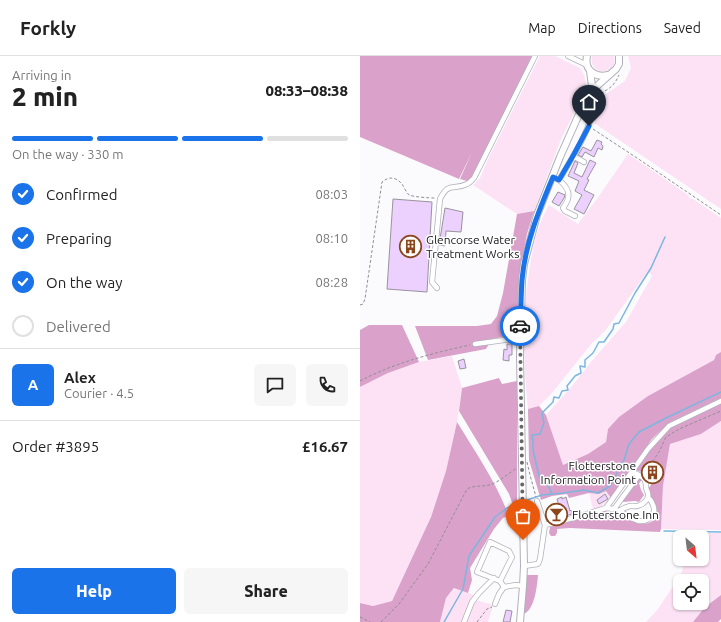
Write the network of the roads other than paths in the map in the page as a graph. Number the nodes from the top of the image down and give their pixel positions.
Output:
1 (534, 56) edge
2 (568, 56) edge
3 (587, 56) edge
4 (619, 56) edge
5 (589, 68) junction
6 (608, 75) junction
7 (588, 96) junction
8 (593, 112) road end
9 (573, 156) junction
10 (584, 162) dead end
11 (553, 177) junction
12 (559, 180) junction
13 (575, 216) dead end
14 (437, 288) dead end
15 (520, 338) junction
16 (475, 344) road end
17 (721, 401) edge
18 (632, 472) junction
19 (640, 476) junction
20 (648, 497) junction
21 (537, 501) dead end
22 (606, 508) junction
23 (616, 510) junction
24 (545, 525) junction
25 (524, 566) junction
26 (494, 578) junction
27 (500, 581) junction
28 (523, 586) junction
29 (504, 587) junction
30 (495, 605) road end
31 (464, 622) edge
32 (520, 622) edge

1 - 14 street
2 - 5 street
3 - 5 highway
4 - 6 highway
5 - 6 highway
5 - 7 highway
6 - 7 highway
7 - 11 highway
8 - 9 street
9 - 10 street
9 - 12 street
11 - 12 street
11 - 15 highway
12 - 13 street
15 - 16 street
15 - 25 highway
17 - 18 street
18 - 19 street
18 - 22 street
19 - 20 street
19 - 23 street
20 - 23 street
20 - 23 street
21 - 24 street
22 - 23 street
22 - 24 street
24 - 25 street
25 - 28 highway
26 - 27 street
26 - 27 street
26 - 31 street
27 - 29 street
28 - 29 street
28 - 32 highway
29 - 30 street

